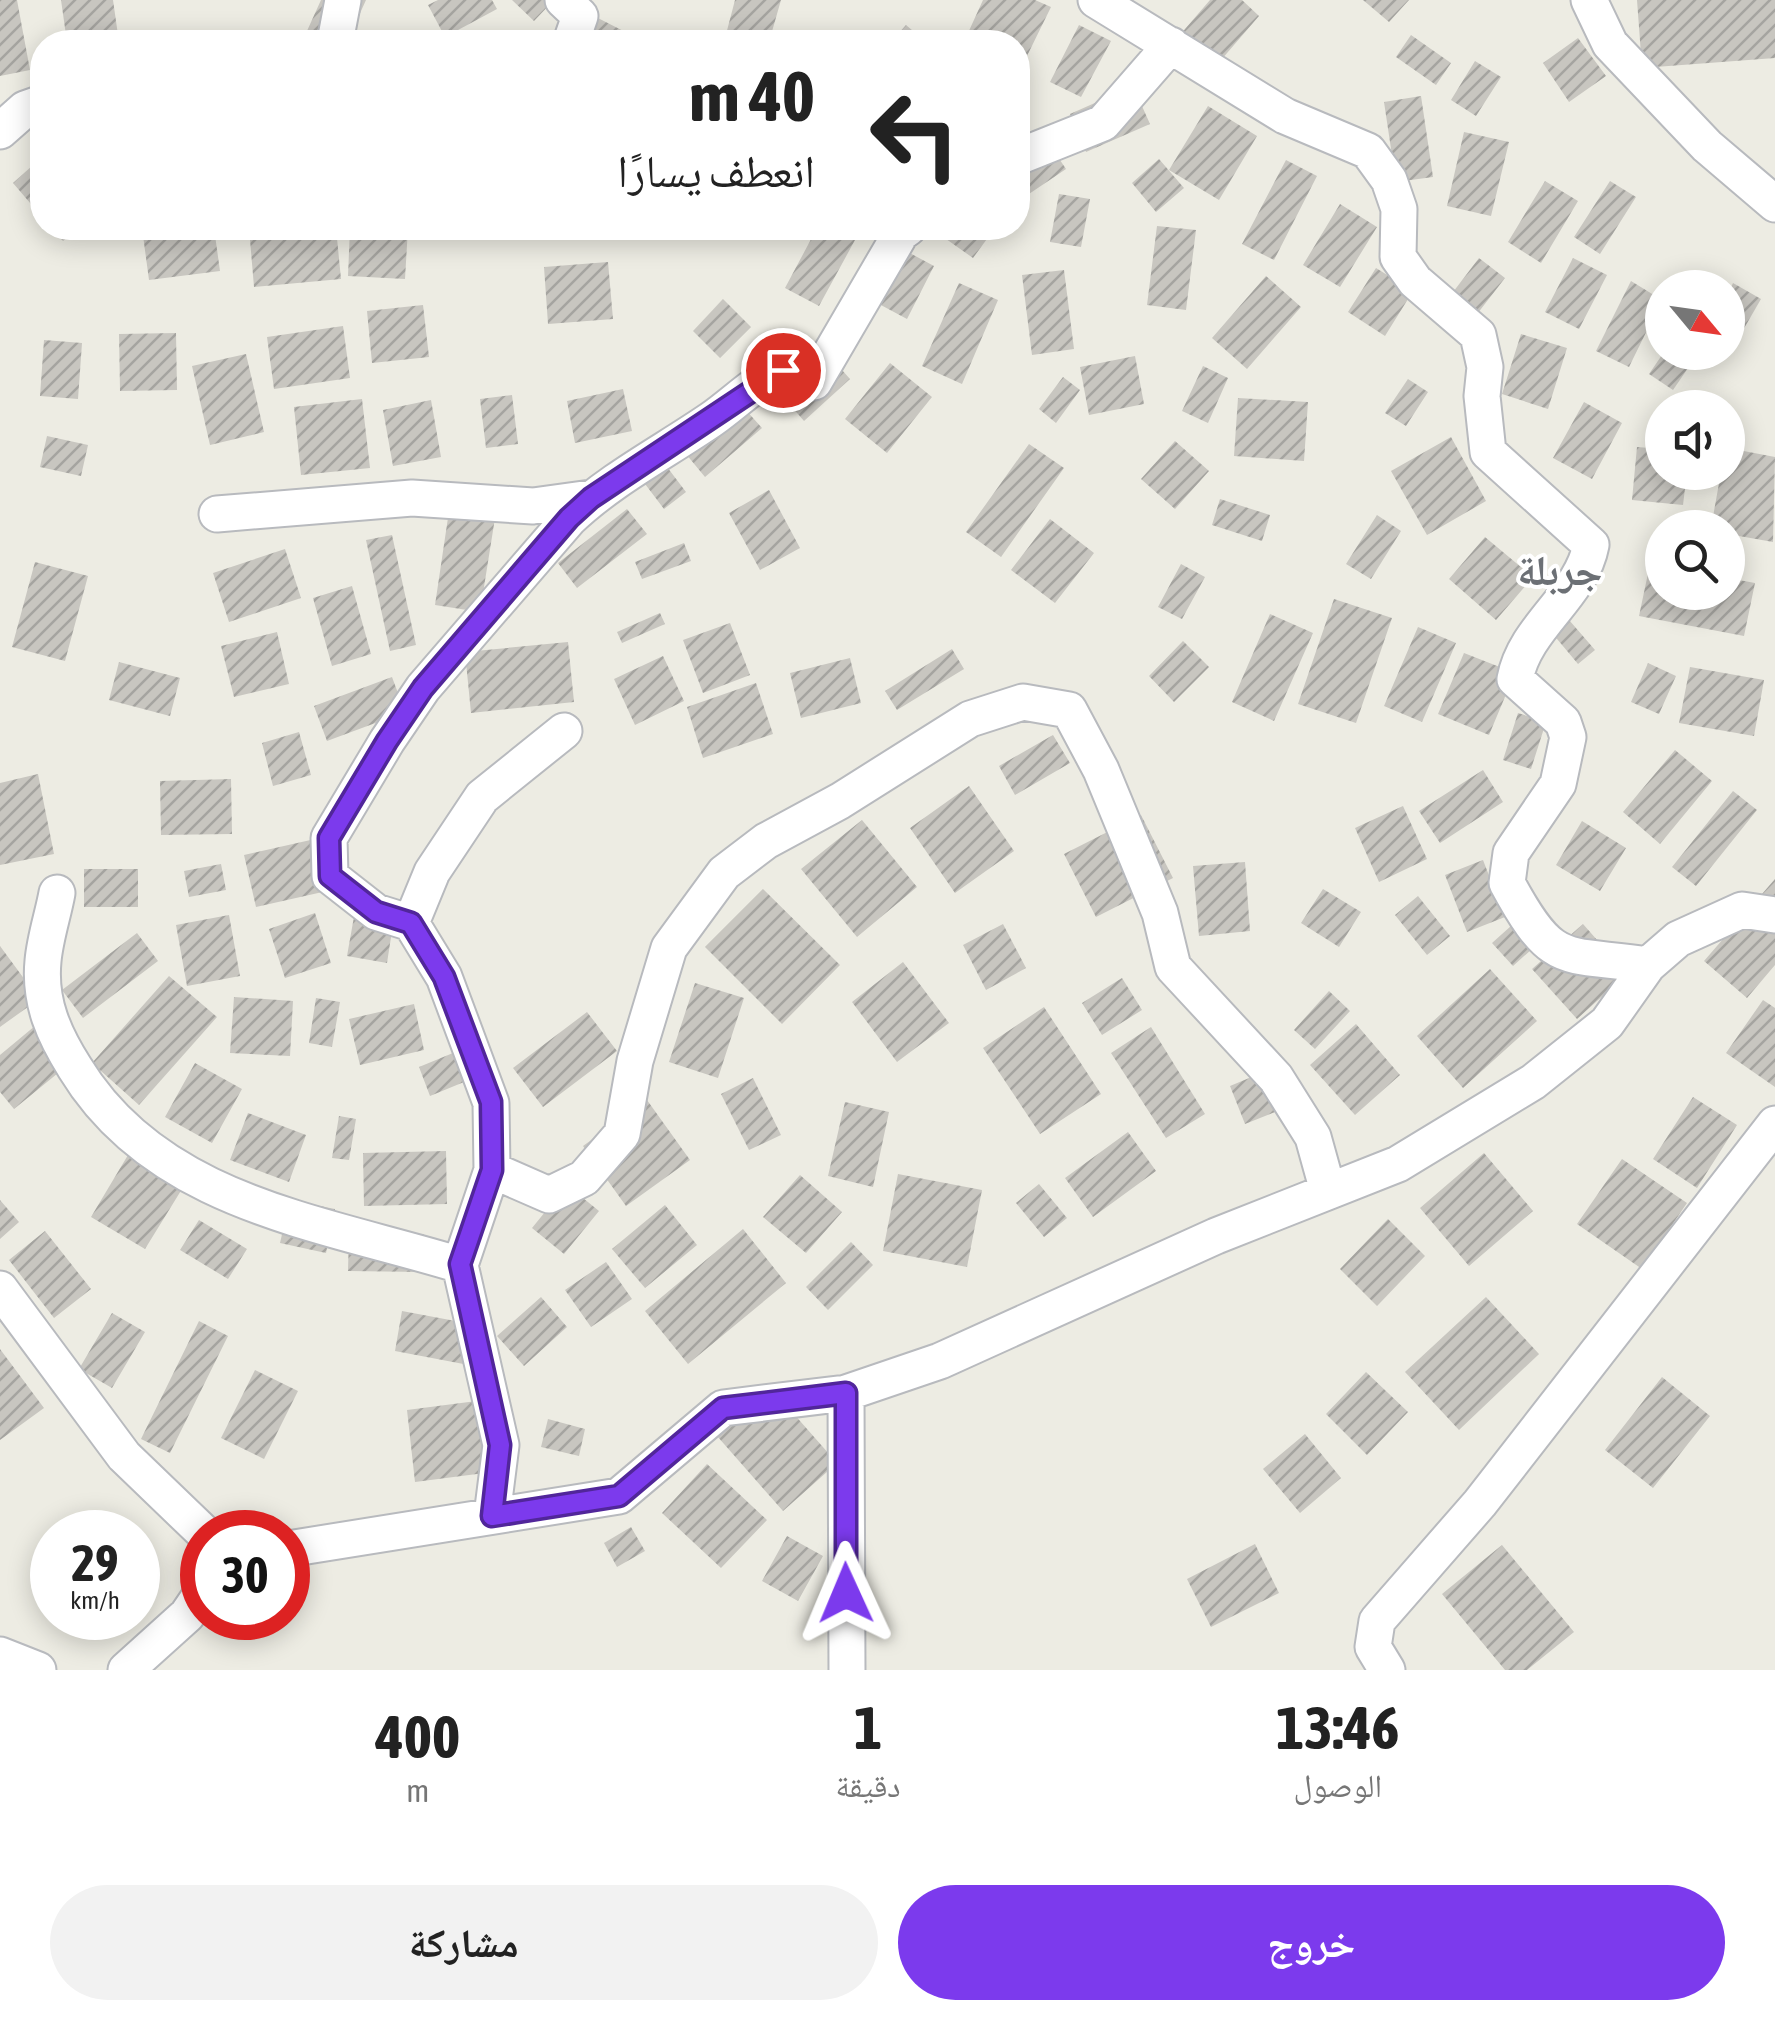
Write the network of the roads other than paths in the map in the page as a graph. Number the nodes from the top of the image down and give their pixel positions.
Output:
1 (343, 0) edge
2 (563, 0) edge
3 (1096, 0) edge
4 (1589, 0) edge
5 (337, 30) edge
6 (575, 30) edge
7 (1171, 45) junction
8 (30, 107) edge
9 (0, 131) edge
10 (1030, 152) edge
11 (1775, 204) edge
12 (896, 240) edge
13 (591, 498) junction
14 (217, 514) dead end
15 (564, 732) dead end
16 (57, 893) dead end
17 (1775, 915) edge
18 (411, 923) junction
19 (1648, 965) junction
20 (1775, 1124) edge
21 (492, 1170) junction
22 (1328, 1191) junction
23 (460, 1264) junction
24 (0, 1289) edge
25 (846, 1393) junction
26 (180, 1510) edge
27 (492, 1516) junction
28 (310, 1545) edge
29 (180, 1622) edge
30 (0, 1656) edge
31 (38, 1670) edge
32 (126, 1670) edge
33 (847, 1670) edge
34 (1387, 1670) edge

1 - 5 street
2 - 6 street
3 - 7 street
4 - 11 street
7 - 10 street
7 - 19 street
8 - 9 street
12 - 13 street
13 - 14 street
13 - 18 street
15 - 18 street
16 - 23 street
17 - 19 street
18 - 21 street
19 - 22 street
20 - 34 street
21 - 22 street
21 - 23 street
22 - 25 street
23 - 27 street
24 - 26 street
25 - 27 street
25 - 33 street
27 - 28 street
29 - 32 street
30 - 31 street

